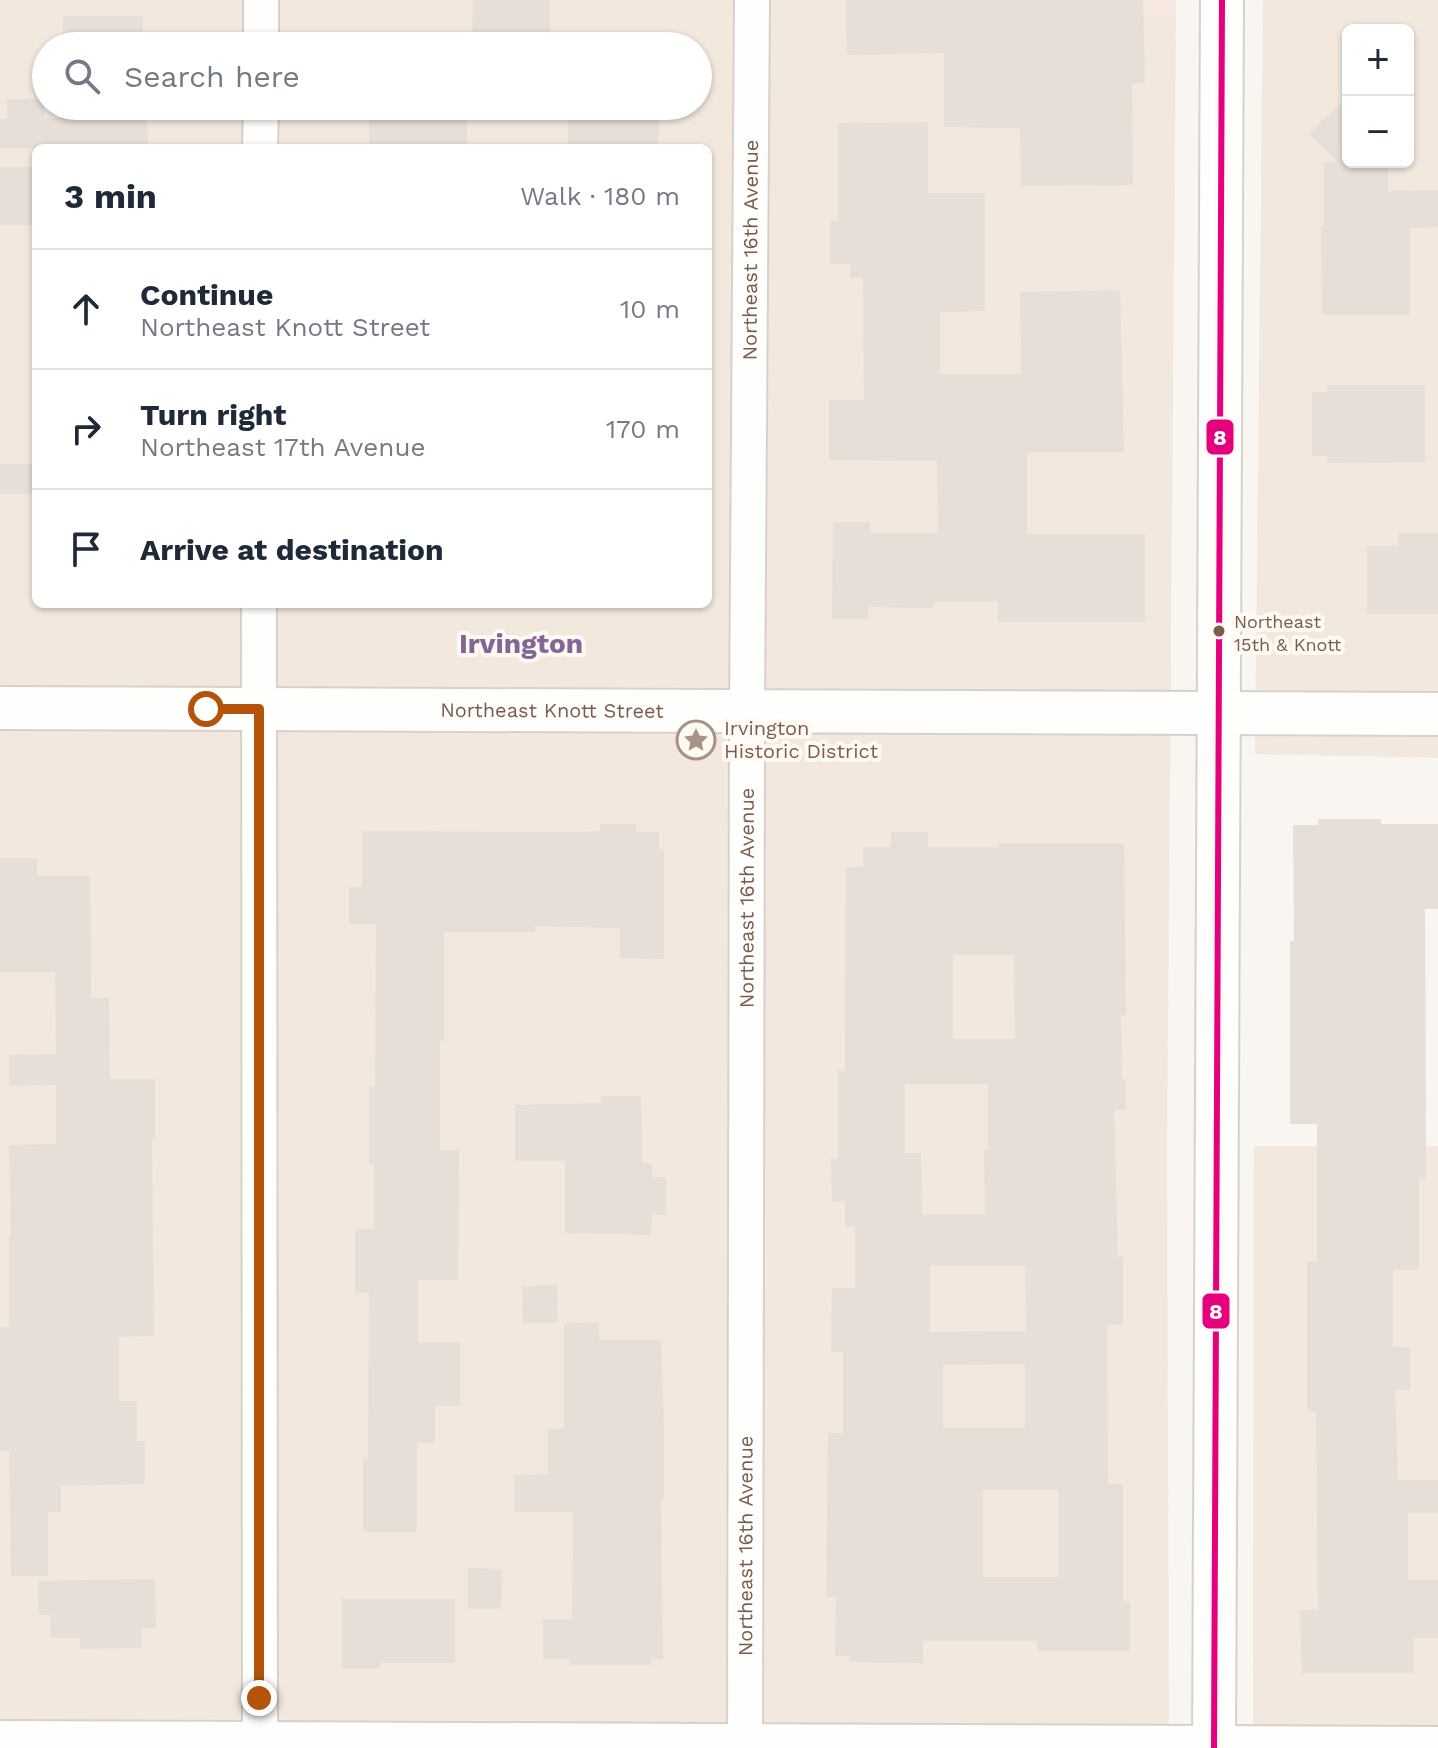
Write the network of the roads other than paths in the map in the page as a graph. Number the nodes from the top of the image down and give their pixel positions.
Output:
1 (261, 0) edge
2 (752, 0) edge
3 (1222, 0) edge
4 (261, 32) edge
5 (261, 120) edge
6 (260, 144) edge
7 (259, 608) edge
8 (0, 708) edge
9 (259, 709) junction
10 (747, 710) junction
11 (1219, 712) junction
12 (1438, 714) edge
13 (0, 1738) edge
14 (260, 1744) edge
15 (1438, 1744) edge
16 (745, 1745) edge
17 (1214, 1745) edge

1 - 4 street
2 - 10 street, Northeast 16th Avenue
3 - 11 street
5 - 6 street
7 - 9 street
8 - 9 street, Northeast Knott Street
9 - 10 street, Northeast Knott Street
9 - 14 street
10 - 11 street, Northeast Knott Street
10 - 16 street, Northeast 16th Avenue
11 - 12 street, Northeast Knott Street
11 - 17 street
13 - 14 street
14 - 16 street
15 - 17 street
16 - 17 street

